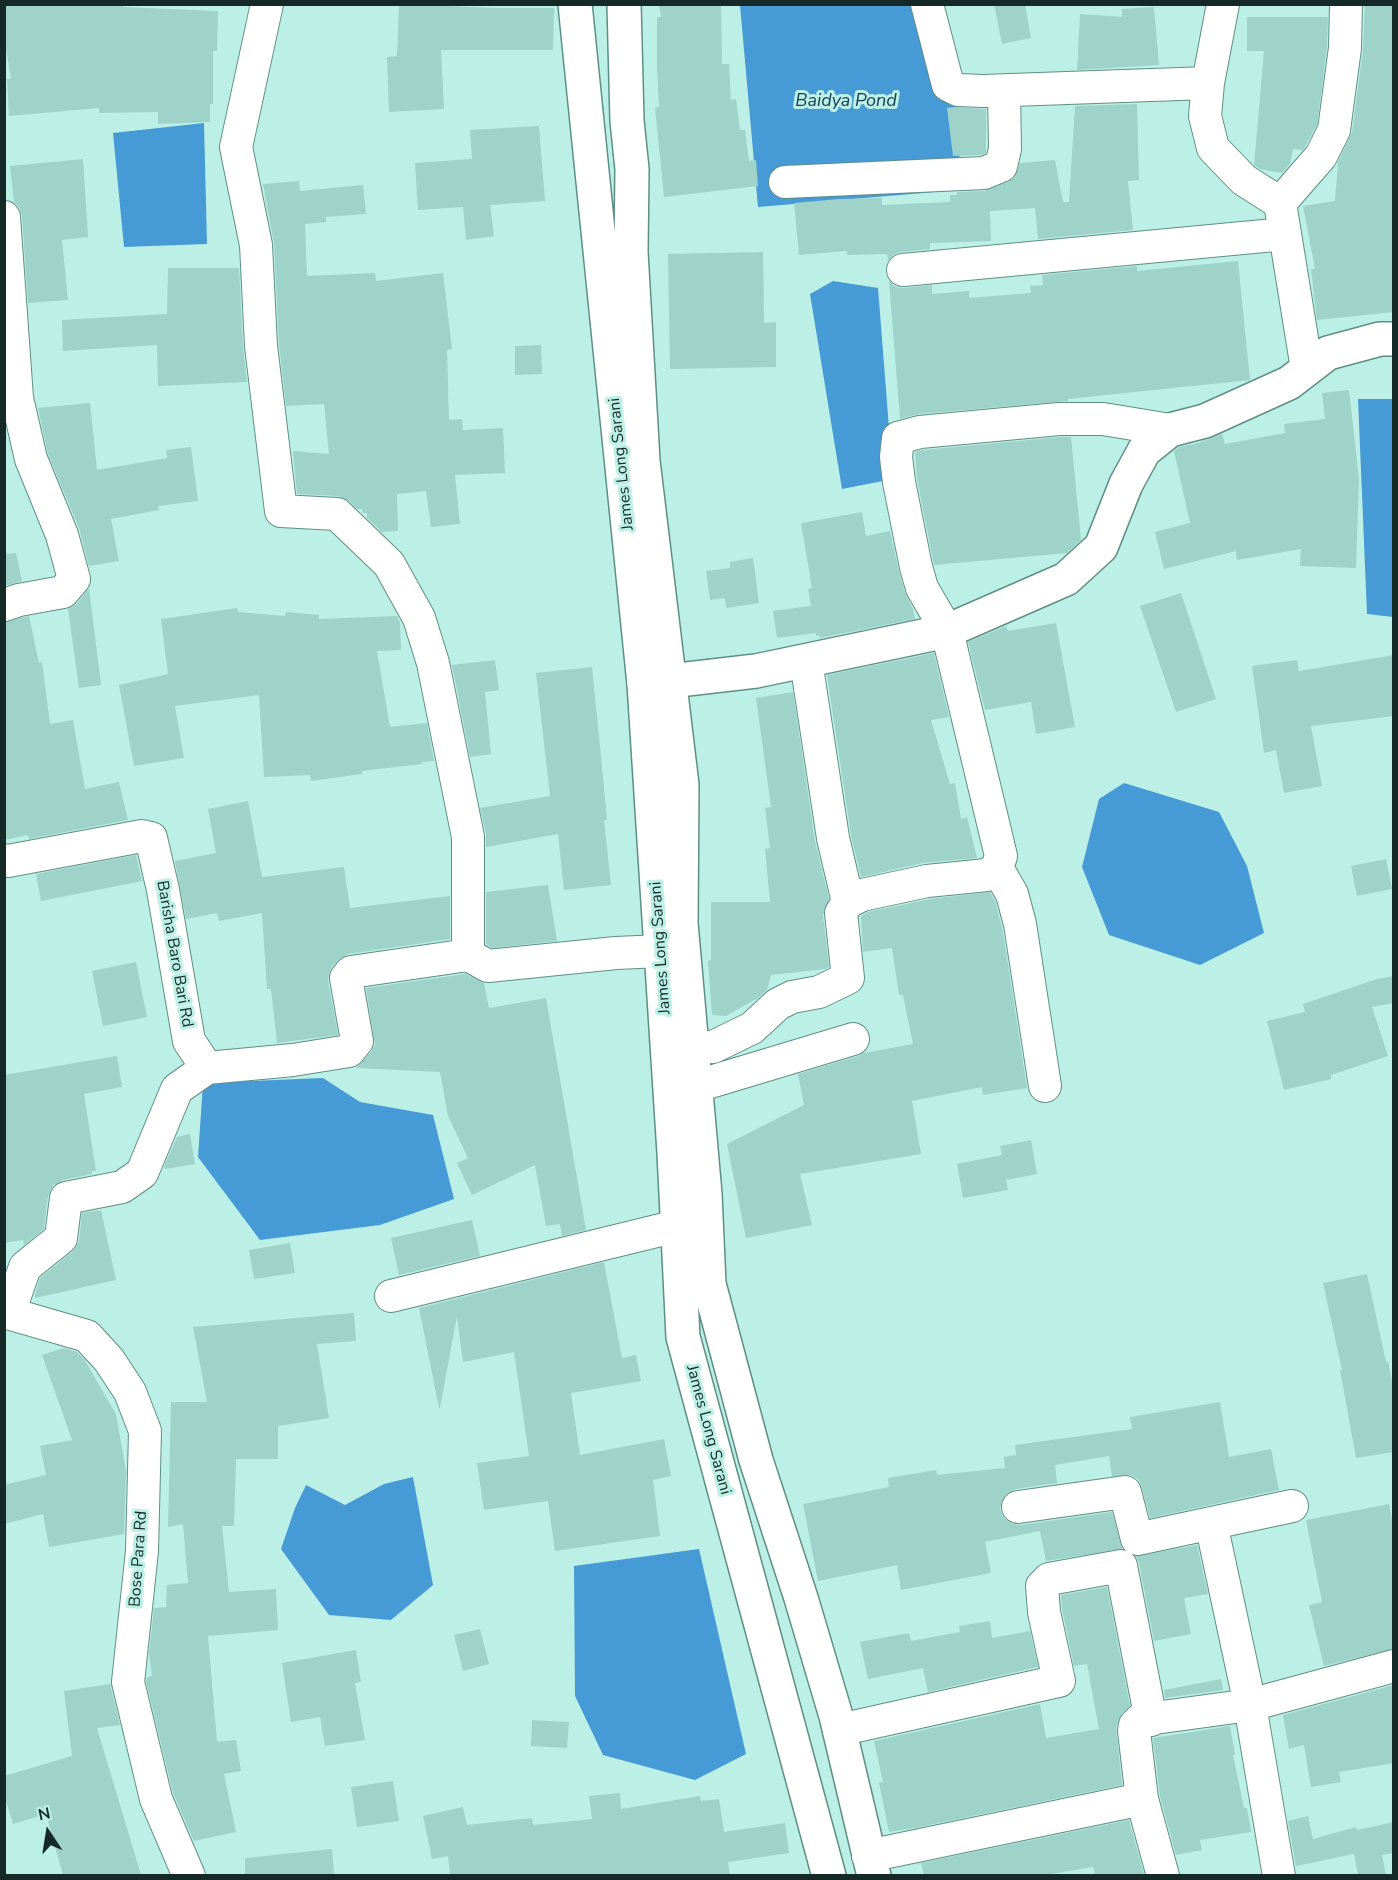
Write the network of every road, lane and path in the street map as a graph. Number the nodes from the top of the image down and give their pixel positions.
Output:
1 (267, 4) edge
2 (575, 4) edge
3 (624, 4) edge
4 (927, 4) edge
5 (1223, 4) edge
6 (1346, 4) edge
7 (1208, 82) junction
8 (1004, 91) junction
9 (785, 182) dead end
10 (1280, 203) junction
11 (4, 218) edge
12 (1285, 234) junction
13 (903, 270) dead end
14 (1394, 339) edge
15 (1307, 369) junction
16 (1170, 430) junction
17 (645, 570) junction
18 (4, 605) edge
19 (947, 631) junction
20 (806, 660) junction
21 (657, 683) junction
22 (4, 860) edge
23 (997, 868) junction
24 (848, 902) junction
25 (661, 951) junction
26 (468, 955) junction
27 (853, 1039) dead end
28 (693, 1048) junction
29 (207, 1068) junction
30 (697, 1086) junction
31 (1044, 1086) dead end
32 (677, 1226) junction
33 (391, 1296) dead end
34 (7, 1312) edge
35 (1292, 1506) dead end
36 (1018, 1507) dead end
37 (1211, 1523) junction
38 (1394, 1666) edge
39 (1250, 1705) junction
40 (1151, 1720) junction
41 (839, 1730) junction
42 (1142, 1799) junction
43 (871, 1866) edge
44 (189, 1875) edge
45 (829, 1875) edge
46 (1163, 1875) edge
47 (1279, 1875) edge

1 - 26 street
2 - 17 main road, James Long Sarani
3 - 17 main road
4 - 8 street
5 - 7 street
6 - 10 street
7 - 8 street
7 - 10 street
8 - 9 street
10 - 12 street
11 - 18 street
12 - 13 street
12 - 15 street
14 - 15 main road
15 - 16 main road
16 - 19 main road
16 - 19 street
17 - 21 main road, James Long Sarani
19 - 20 main road
19 - 23 street
20 - 21 main road
20 - 24 street
21 - 25 main road, James Long Sarani
21 - 28 main road
22 - 29 street, Barisha Baro Bari Rd
23 - 24 street
23 - 31 street
24 - 28 street
25 - 26 street
25 - 32 main road, James Long Sarani
26 - 29 street
27 - 30 street
28 - 30 main road
29 - 34 street
30 - 41 main road
32 - 33 street
32 - 45 main road, James Long Sarani
34 - 44 street, Bose Para Rd
35 - 37 street
36 - 37 street
37 - 39 street
38 - 39 street
39 - 40 street
39 - 47 street
40 - 41 street
40 - 42 street
41 - 43 main road
42 - 43 street
42 - 46 street

